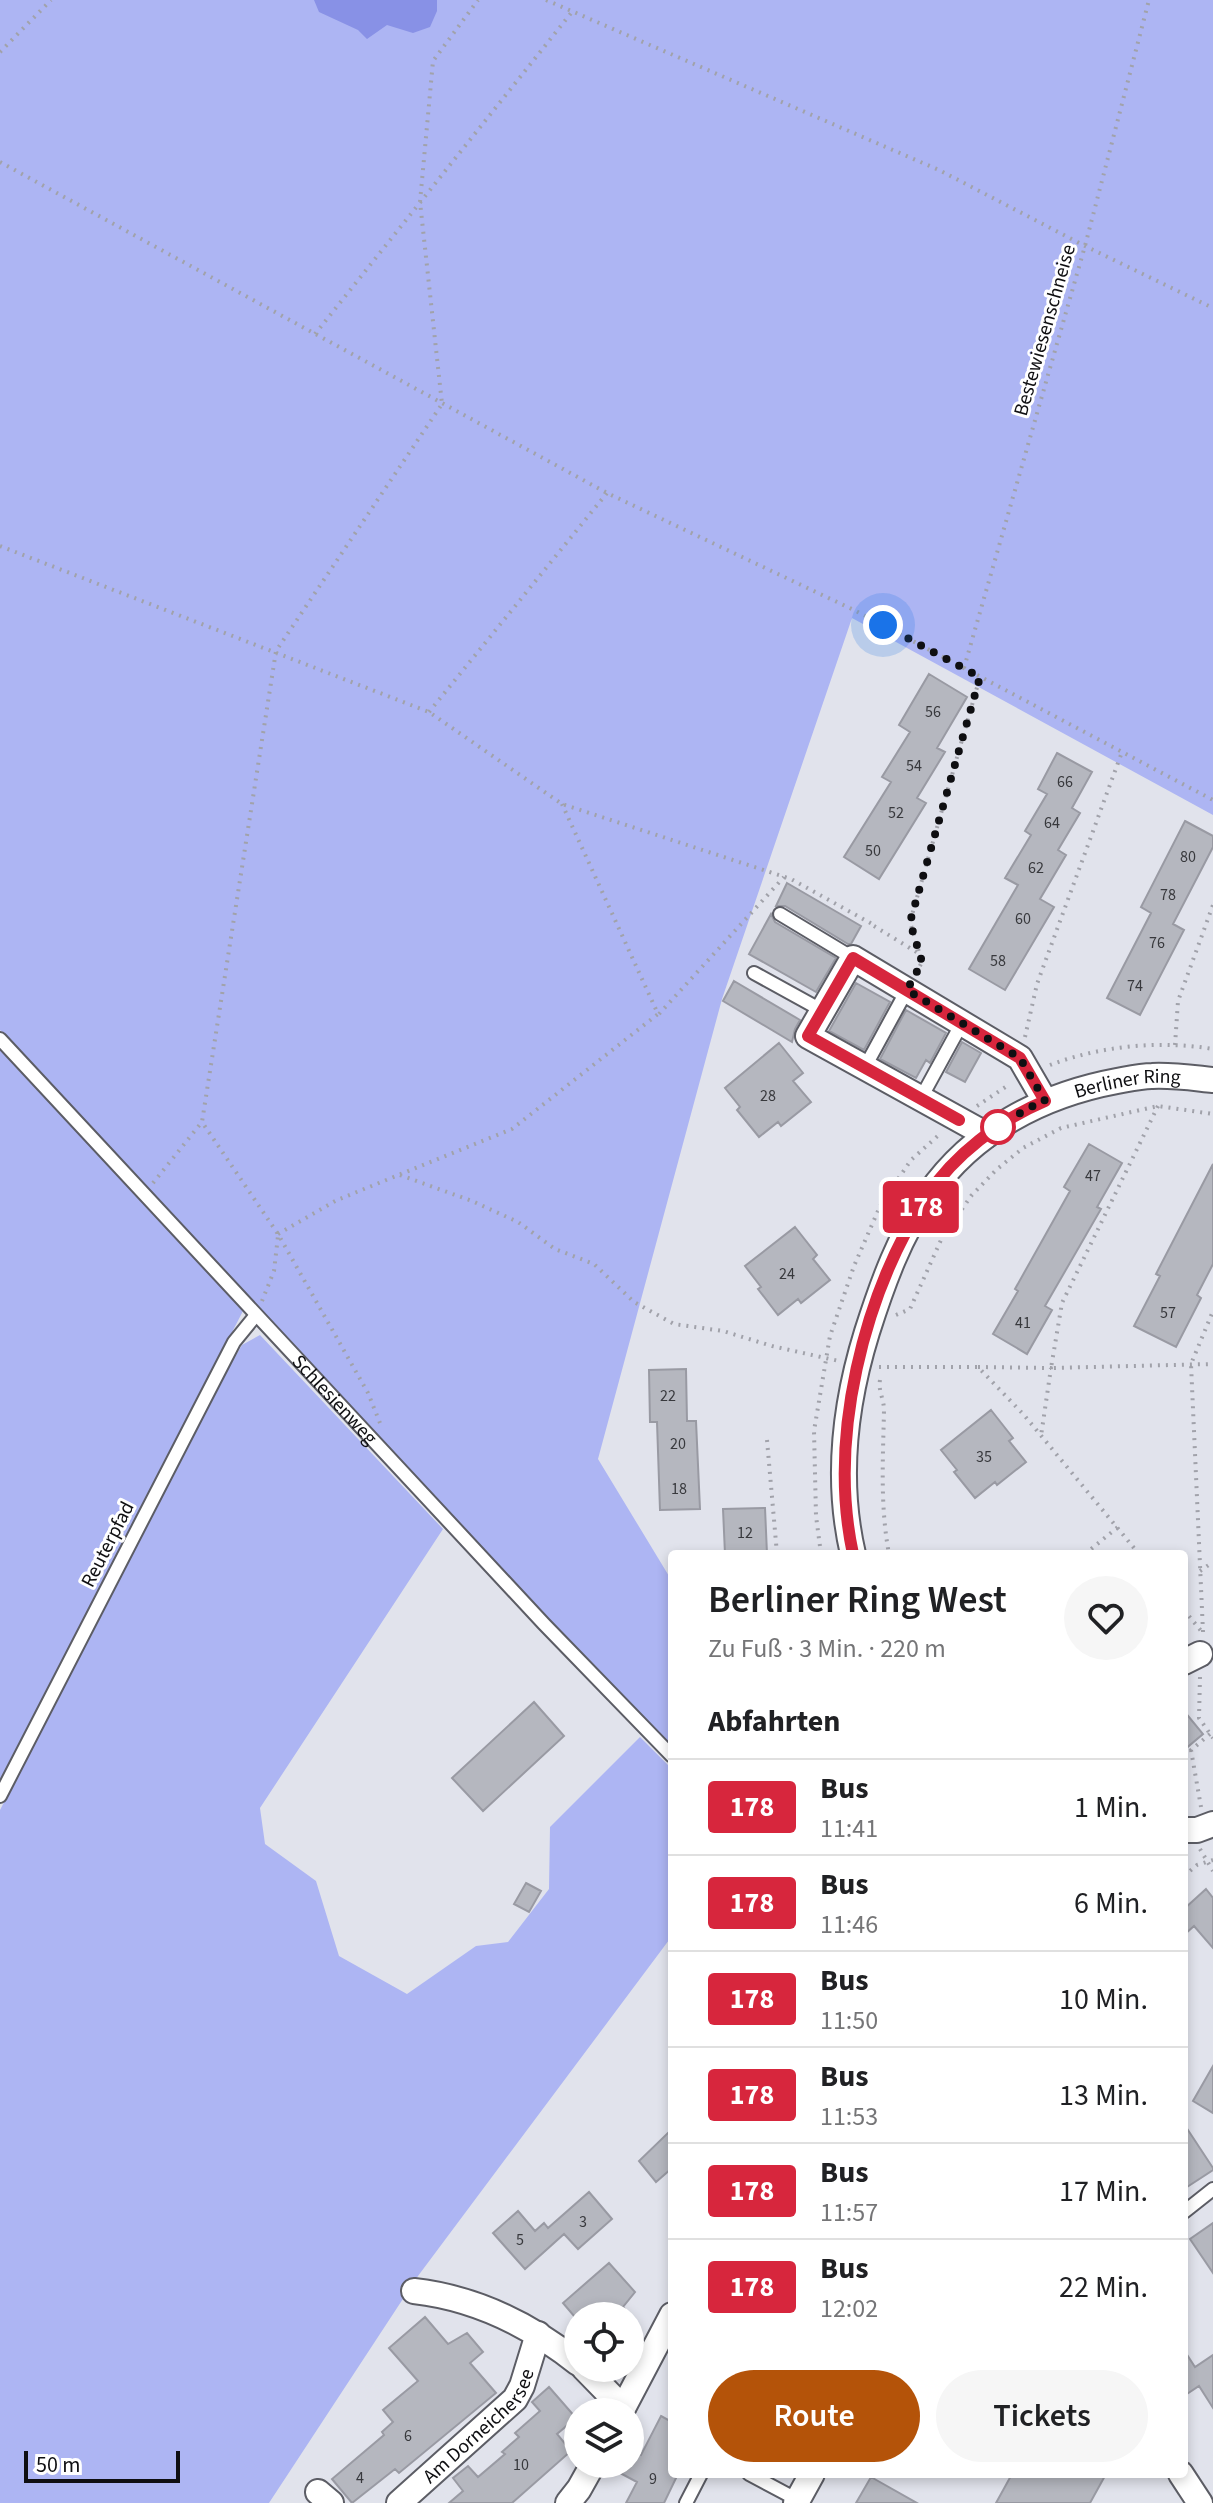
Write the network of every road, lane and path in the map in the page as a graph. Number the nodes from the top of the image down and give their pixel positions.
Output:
1 (51, 0) edge
2 (478, 0) edge
3 (546, 0) edge
4 (1149, 0) edge
5 (572, 12) junction
6 (0, 52) edge
7 (0, 162) edge
8 (420, 202) junction
9 (1085, 246) junction
10 (1213, 308) edge
11 (315, 334) junction
12 (442, 404) junction
13 (607, 493) junction
14 (0, 546) edge
15 (276, 651) junction
16 (964, 668) junction
17 (980, 677) junction
18 (429, 712) junction
19 (1122, 752) junction
20 (1213, 800) edge
21 (562, 804) junction
22 (784, 877) junction
23 (1213, 905) edge
24 (780, 914) dead end
25 (862, 918) junction
26 (874, 925) dead end
27 (920, 954) junction
28 (853, 958) junction
29 (754, 973) dead end
30 (907, 990) junction
31 (823, 1011) junction
32 (658, 1014) junction
33 (962, 1023) junction
34 (0, 1039) edge
35 (1025, 1041) dead end
36 (1175, 1045) junction
37 (1213, 1049) edge
38 (865, 1067) junction
39 (1030, 1074) junction
40 (1213, 1080) edge
41 (921, 1098) junction
42 (1045, 1101) junction
43 (1158, 1106) junction
44 (970, 1111) dead end
45 (1213, 1114) edge
46 (202, 1122) junction
47 (987, 1135) junction
48 (400, 1175) junction
49 (144, 1194) junction
50 (278, 1234) junction
51 (1213, 1311) edge
52 (256, 1315) junction
53 (891, 1317) dead end
54 (884, 1354) dead end
55 (826, 1359) dead end
56 (1191, 1364) junction
57 (1213, 1364) edge
58 (857, 1365) junction
59 (882, 1367) junction
60 (978, 1367) junction
61 (1051, 1368) junction
62 (818, 1405) dead end
63 (1041, 1436) junction
64 (767, 1440) dead end
65 (389, 1457) junction
66 (1118, 1527) junction
67 (777, 1550) edge
68 (820, 1550) edge
69 (852, 1550) edge
70 (889, 1550) edge
71 (1090, 1550) edge
72 (1136, 1550) edge
73 (1213, 1562) edge
74 (1200, 1571) junction
75 (1188, 1623) edge
76 (1196, 1650) edge
77 (1212, 1736) edge
78 (1191, 1750) junction
79 (668, 1752) edge
80 (1188, 1753) edge
81 (0, 1796) edge
82 (1201, 1827) edge
83 (1213, 1860) edge
84 (1188, 1873) edge
85 (1213, 2189) edge
86 (1188, 2209) edge
87 (414, 2291) dead end
88 (668, 2323) edge
89 (538, 2334) junction
90 (564, 2353) edge
91 (597, 2382) edge
92 (611, 2398) edge
93 (628, 2398) edge
94 (585, 2478) edge
95 (699, 2478) edge
96 (756, 2478) edge
97 (810, 2478) edge
98 (1184, 2478) edge
99 (797, 2502) edge
100 (399, 2503) edge
101 (568, 2503) edge
102 (686, 2503) edge
103 (1200, 2503) edge

1 - 6 path
2 - 8 path
3 - 5 path
4 - 9 path, Bestewiesenschneise
5 - 8 path
5 - 9 path
7 - 11 path
8 - 11 path
8 - 12 path
9 - 10 path
9 - 16 path, Bestewiesenschneise
11 - 12 path
12 - 13 path
12 - 15 path
13 - 16 path
13 - 18 path
14 - 15 path
15 - 18 path
15 - 46 path
16 - 17 path
17 - 19 path
17 - 27 path
18 - 21 path
19 - 20 path
19 - 35 path
21 - 22 path
21 - 32 path
22 - 25 path
22 - 32 path
23 - 36 path
24 - 28 lane
25 - 26 path
25 - 27 path
27 - 30 path
28 - 30 street
28 - 31 street
29 - 31 lane
30 - 33 street
30 - 38 lane
31 - 38 street
32 - 48 path
33 - 39 street
33 - 41 lane
34 - 49 lane, Schlesienweg
36 - 37 path
36 - 39 path
38 - 41 street
39 - 42 street
39 - 44 path
40 - 42 street, Berliner Ring
41 - 47 street
42 - 47 street, Berliner Ring
43 - 45 path
43 - 53 path
43 - 61 path
46 - 49 path
46 - 50 path
47 - 58 street, Berliner Ring
48 - 50 path
48 - 55 path
49 - 52 lane, Schlesienweg
50 - 52 path
50 - 65 path
51 - 56 path
52 - 65 lane, Schlesienweg
52 - 81 lane, Reuterpfad
54 - 59 path
56 - 57 path
56 - 61 path
56 - 74 path
58 - 59 path
58 - 69 street, Berliner Ring
59 - 60 path
59 - 70 path
60 - 61 path
60 - 63 path
61 - 63 path
62 - 68 path
63 - 66 path
64 - 67 path
65 - 79 lane, Schlesienweg
66 - 71 path
66 - 72 path
73 - 74 path
74 - 76 path
75 - 76 path
76 - 77 path
77 - 78 path
78 - 80 path
78 - 82 path
83 - 84 path
85 - 86 lane
87 - 89 street
88 - 93 street
89 - 90 street
89 - 100 street, Am Dorneichersee
91 - 92 street
94 - 101 street
95 - 102 lane
96 - 99 lane
97 - 99 street
98 - 103 street

